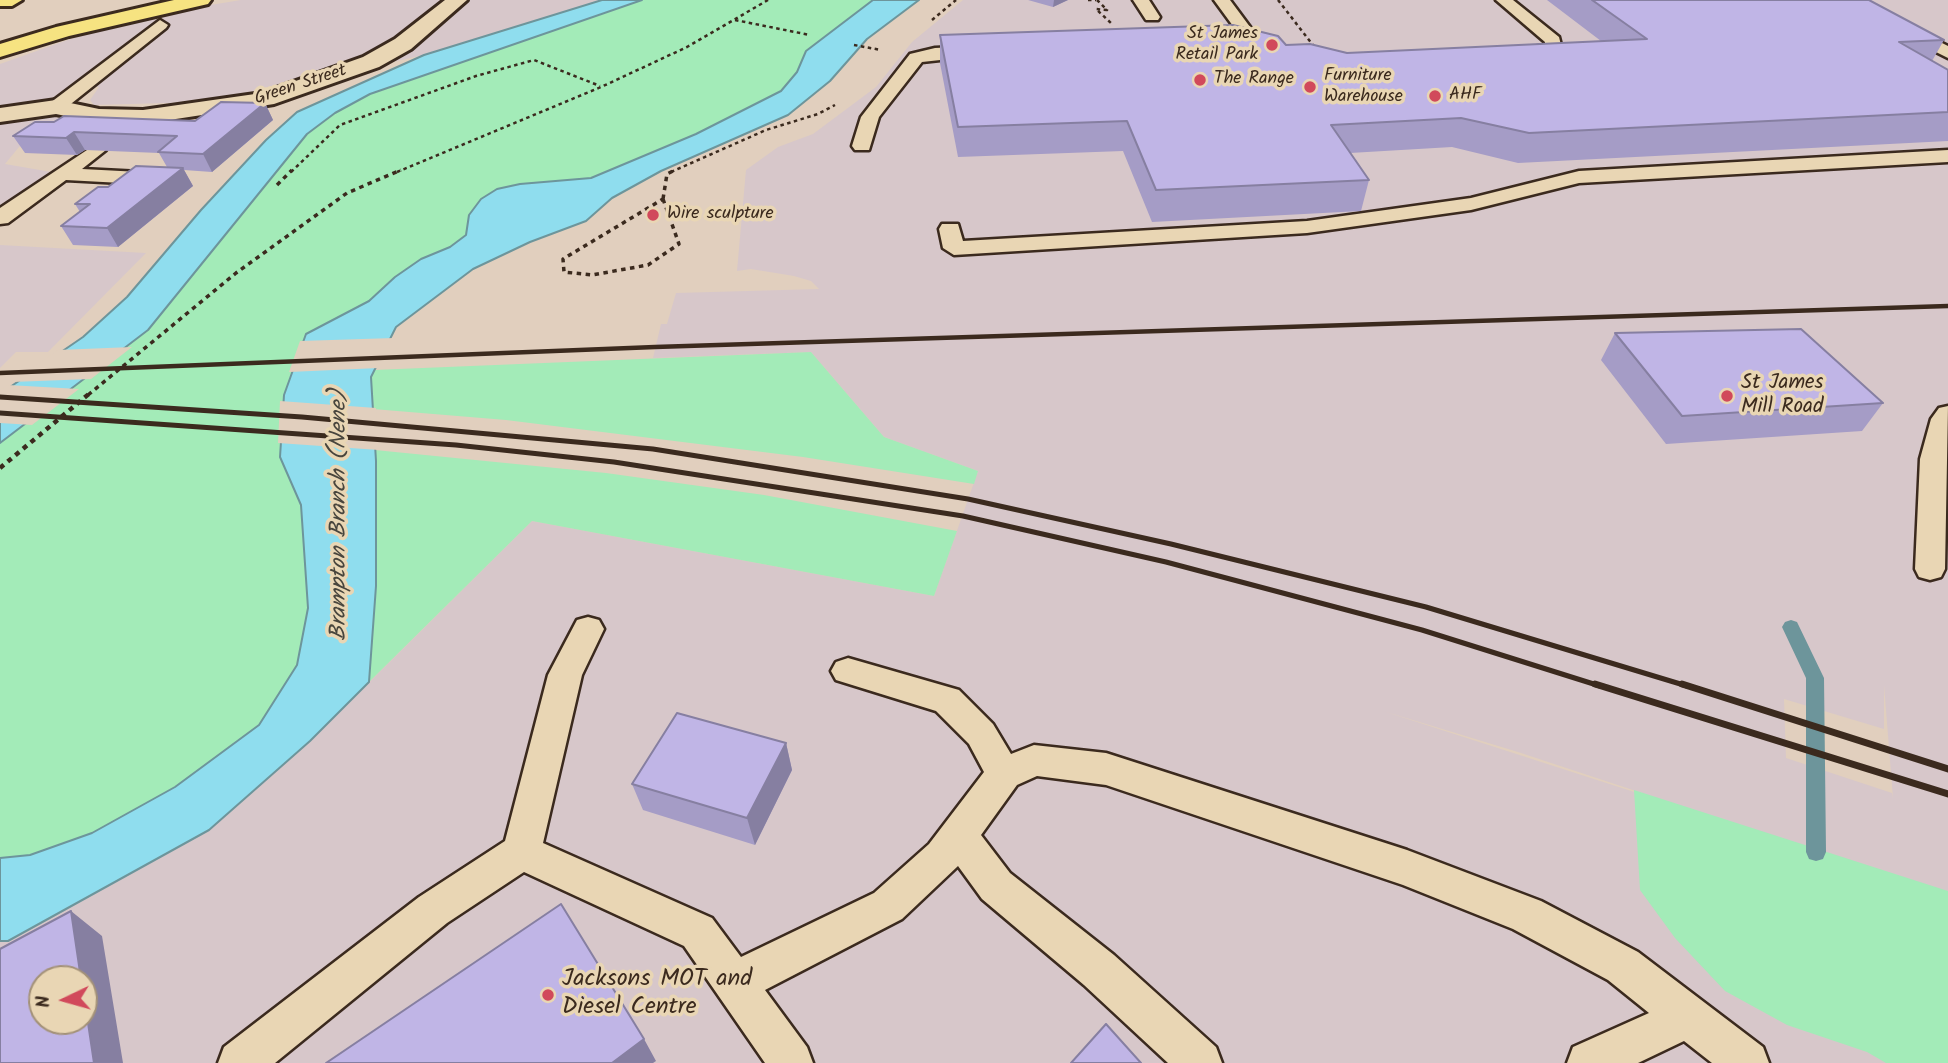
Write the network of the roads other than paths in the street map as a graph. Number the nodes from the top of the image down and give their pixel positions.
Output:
1 (12, 0) edge
2 (139, 0) edge
3 (201, 0) edge
4 (457, 0) edge
5 (1141, 0) edge
6 (1222, 0) edge
7 (1504, 0) edge
8 (1856, 0) edge
9 (0, 1) edge
10 (1152, 17) dead end
11 (160, 24) dead end
12 (0, 38) edge
13 (1250, 38) junction
14 (1223, 40) edge
15 (1002, 50) edge
16 (0, 51) edge
17 (1948, 52) edge
18 (1287, 54) edge
19 (1500, 55) edge
20 (56, 107) junction
21 (0, 115) edge
22 (143, 117) junction
23 (118, 135) edge
24 (862, 146) dead end
25 (96, 150) edge
26 (1948, 156) edge
27 (63, 174) junction
28 (140, 178) edge
29 (2, 216) edge
30 (950, 229) dead end
31 (1948, 414) edge
32 (1930, 569) dead end
33 (588, 629) dead end
34 (848, 671) dead end
35 (1004, 774) junction
36 (958, 836) junction
37 (522, 852) junction
38 (734, 983) junction
39 (1688, 1017) junction
40 (240, 1063) edge
41 (791, 1063) edge
42 (1200, 1063) edge
43 (1589, 1063) edge
44 (1747, 1063) edge

1 - 9 main road
2 - 12 main road
3 - 16 main road
4 - 22 street, Green Street
5 - 10 lane
6 - 13 lane
7 - 19 lane
8 - 17 lane
11 - 20 lane
13 - 14 lane
13 - 18 lane
15 - 24 lane
20 - 21 street, Green Street
20 - 22 street, Green Street
22 - 23 lane
25 - 27 lane
26 - 30 lane
27 - 28 lane
27 - 29 lane
31 - 32 lane
33 - 37 lane
34 - 35 lane
35 - 36 lane
35 - 39 lane
36 - 38 lane
36 - 42 lane
37 - 38 lane
37 - 40 lane
38 - 41 lane
39 - 43 lane
39 - 44 lane

